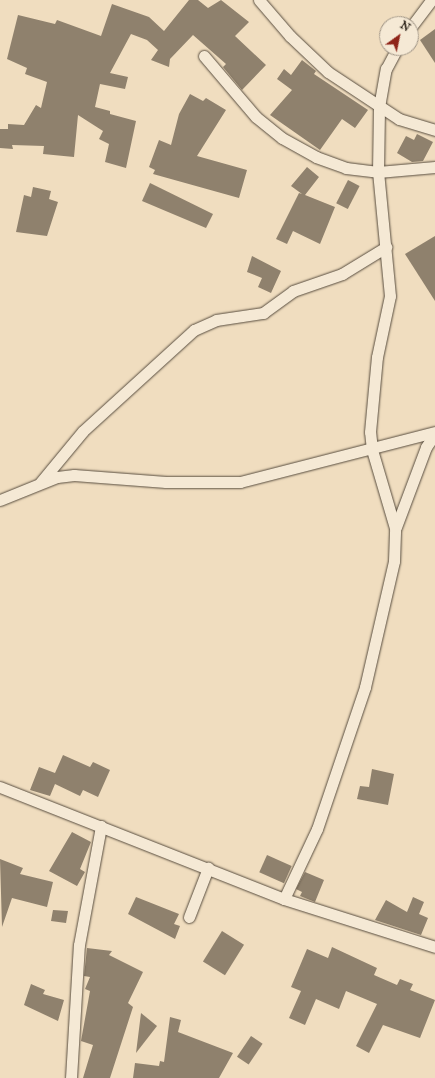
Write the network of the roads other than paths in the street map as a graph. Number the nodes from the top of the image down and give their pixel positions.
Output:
1 (260, 0) edge
2 (431, 0) edge
3 (419, 16) edge
4 (204, 56) dead end
5 (393, 56) edge
6 (379, 107) junction
7 (435, 130) edge
8 (435, 167) edge
9 (378, 172) junction
10 (386, 247) junction
11 (435, 433) edge
12 (372, 450) junction
13 (39, 484) junction
14 (0, 500) edge
15 (395, 528) junction
16 (0, 787) edge
17 (101, 826) junction
18 (208, 868) junction
19 (284, 899) junction
20 (189, 917) dead end
21 (435, 947) edge
22 (71, 1078) edge

1 - 6 street
2 - 3 street
4 - 9 street
5 - 6 street
6 - 7 street
6 - 9 street
8 - 9 street
9 - 10 street
10 - 12 street
10 - 13 street
11 - 12 street
11 - 15 street
12 - 13 street
12 - 15 street
13 - 14 street
15 - 19 street
16 - 17 street
17 - 18 street
17 - 22 street
18 - 19 street
18 - 20 street
19 - 21 street

